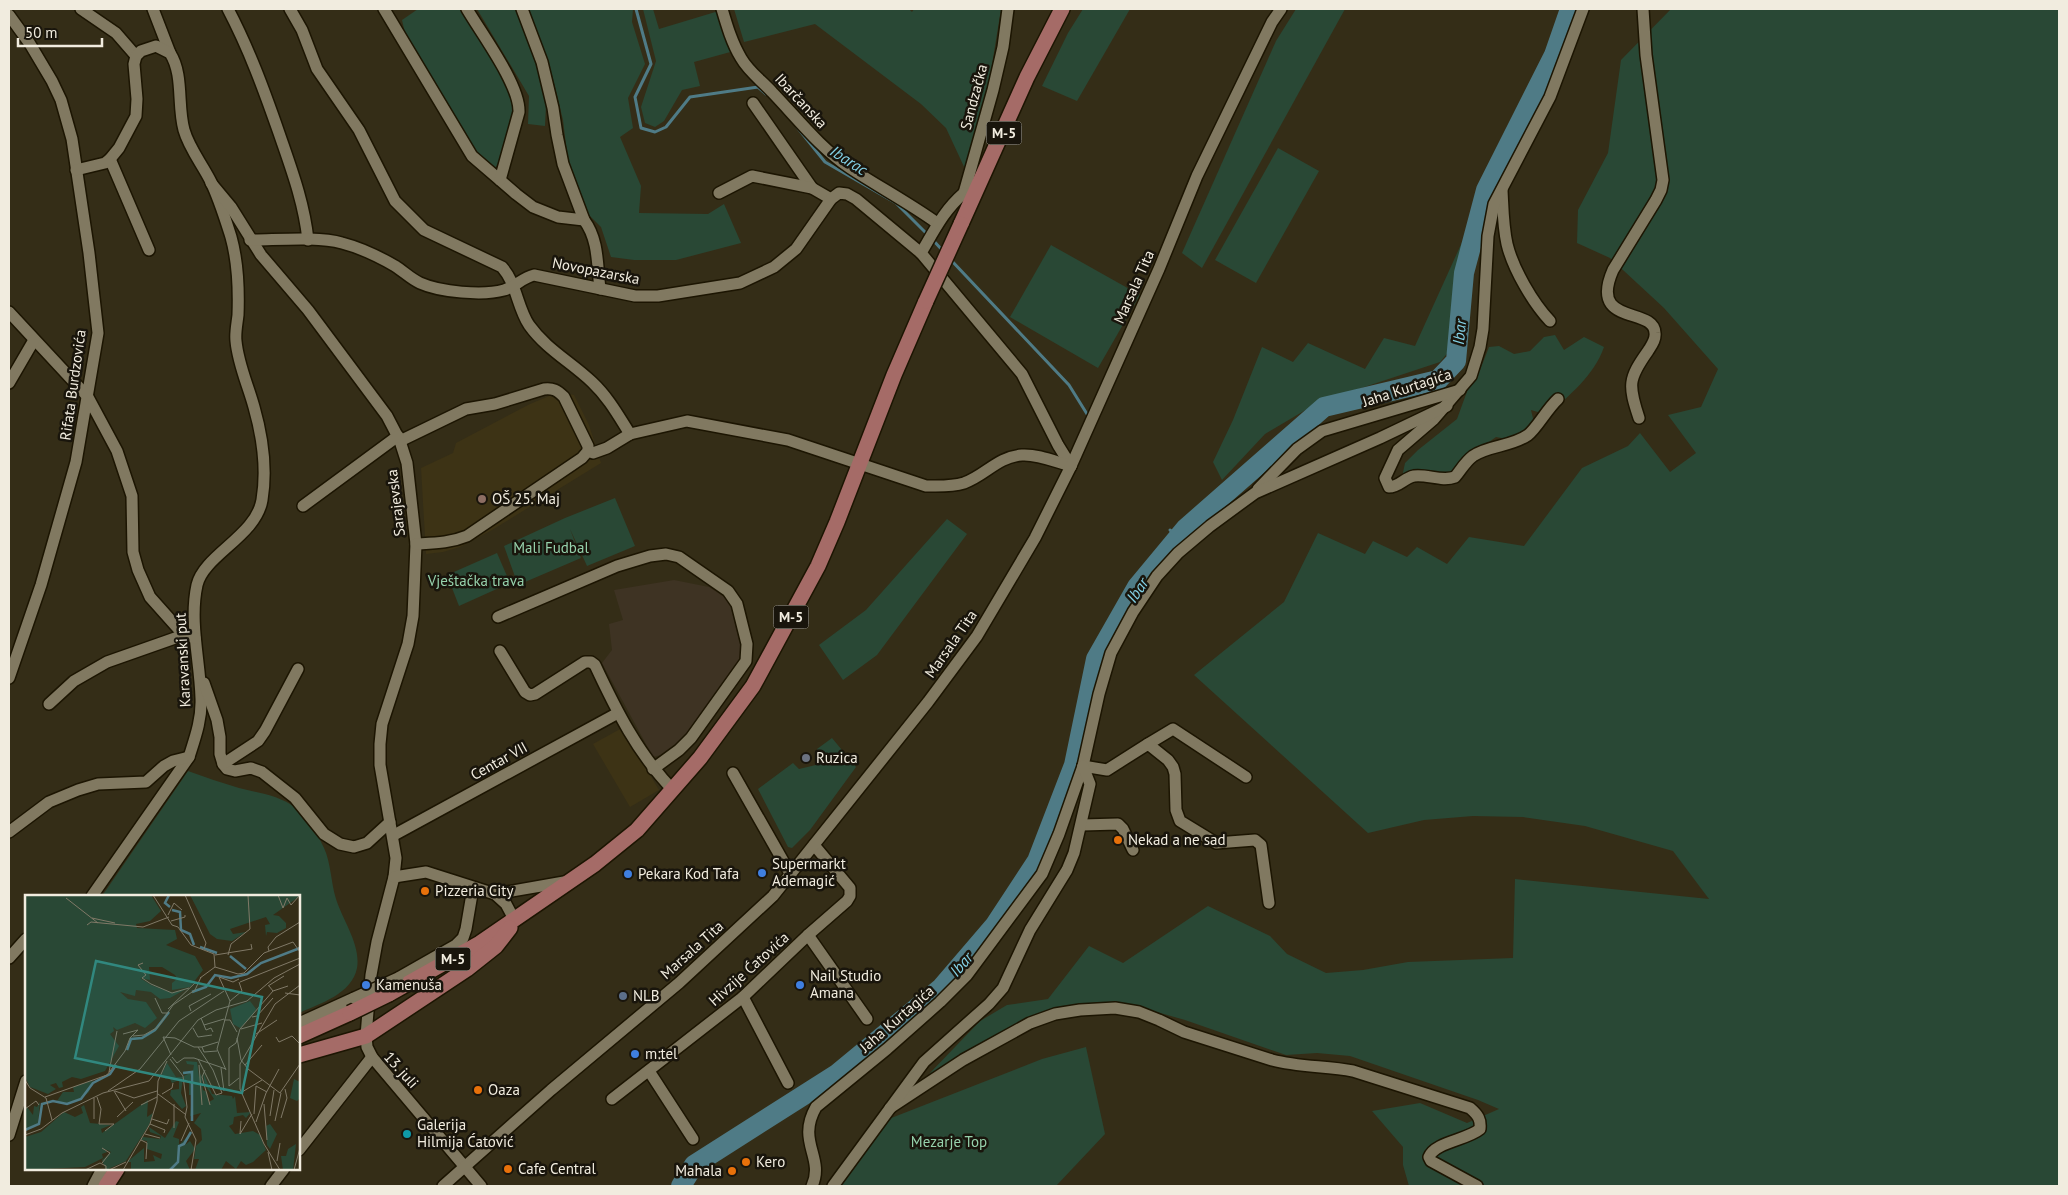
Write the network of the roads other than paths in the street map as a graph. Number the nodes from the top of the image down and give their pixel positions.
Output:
1 (81, 9) edge
2 (153, 9) edge
3 (228, 9) edge
4 (290, 9) edge
5 (384, 9) edge
6 (467, 9) edge
7 (522, 9) edge
8 (722, 9) edge
9 (1008, 9) edge
10 (1062, 9) edge
11 (1281, 9) edge
12 (1583, 9) edge
13 (1643, 9) edge
14 (9, 15) edge
15 (170, 53) junction
16 (136, 56) junction
17 (753, 103) dead end
18 (110, 159) junction
19 (76, 170) junction
20 (500, 180) junction
21 (211, 183) junction
22 (812, 188) junction
23 (1502, 188) junction
24 (719, 193) dead end
25 (969, 195) junction
26 (831, 199) junction
27 (584, 220) junction
28 (935, 228) junction
29 (250, 240) junction
30 (308, 240) junction
31 (923, 249) junction
32 (149, 250) dead end
33 (514, 286) junction
34 (600, 289) junction
35 (9, 312) edge
36 (1550, 321) dead end
37 (34, 340) junction
38 (9, 383) edge
39 (1460, 390) junction
40 (88, 397) junction
41 (1558, 399) dead end
42 (1447, 406) junction
43 (1639, 418) dead end
44 (630, 434) junction
45 (399, 438) junction
46 (588, 451) junction
47 (860, 462) junction
48 (1071, 466) junction
49 (1255, 492) junction
50 (303, 506) dead end
51 (416, 544) junction
52 (498, 617) dead end
53 (183, 634) junction
54 (195, 638) junction
55 (500, 651) dead end
56 (198, 667) junction
57 (298, 669) dead end
58 (9, 678) edge
59 (50, 704) dead end
60 (618, 712) junction
61 (1148, 744) junction
62 (189, 757) junction
63 (222, 764) junction
64 (1083, 766) junction
65 (653, 769) junction
66 (733, 773) dead end
67 (1246, 777) dead end
68 (673, 790) junction
69 (390, 822) junction
70 (1082, 825) junction
71 (9, 832) edge
72 (394, 835) junction
73 (814, 845) junction
74 (1133, 850) dead end
75 (791, 875) junction
76 (394, 877) junction
77 (574, 879) junction
78 (473, 888) junction
79 (495, 894) junction
80 (93, 895) edge
81 (1269, 903) dead end
82 (515, 921) junction
83 (808, 935) junction
84 (25, 940) edge
85 (9, 958) edge
86 (743, 998) junction
87 (352, 1005) junction
88 (867, 1019) dead end
89 (300, 1023) edge
90 (300, 1035) edge
91 (366, 1036) junction
92 (300, 1055) edge
93 (372, 1057) junction
94 (648, 1071) junction
95 (788, 1083) dead end
96 (25, 1084) edge
97 (612, 1099) dead end
98 (890, 1108) junction
99 (9, 1135) edge
100 (693, 1139) dead end
101 (300, 1149) edge
102 (464, 1166) junction
103 (101, 1170) edge
104 (116, 1170) edge
105 (283, 1170) edge
106 (93, 1186) edge
107 (106, 1186) edge
108 (271, 1186) edge
109 (443, 1186) edge
110 (481, 1186) edge
111 (812, 1186) edge
112 (833, 1186) edge
113 (1477, 1186) edge

1 - 16 street
2 - 15 street
3 - 30 street
4 - 33 street
5 - 20 street
6 - 20 street
7 - 27 street
8 - 28 street, Ibarčanska
9 - 25 street, Sandzačka
10 - 25 main road, M-5
11 - 48 street, Marsala Tita
12 - 23 street, Jaha Kurtagića
13 - 43 street
14 - 19 street, Rifata Burdzovića
15 - 16 street
15 - 21 street
16 - 18 street
17 - 22 street
18 - 19 street
18 - 32 street
19 - 40 street, Rifata Burdzovića
20 - 27 street
21 - 29 street, Sarajevska
21 - 54 street, Karavanski put
22 - 24 street
22 - 26 street
23 - 36 street
23 - 39 street, Jaha Kurtagića
25 - 28 street
25 - 47 main road, M-5, bridge
26 - 31 street
26 - 34 street, Novopazarska
27 - 34 street
28 - 31 street
29 - 30 street, Novopazarska
29 - 45 street, Sarajevska
30 - 33 street, Novopazarska
31 - 48 street
33 - 34 street, Novopazarska
33 - 44 street
35 - 37 street
37 - 38 street
37 - 40 street
39 - 42 street
39 - 49 street, Jaha Kurtagića
40 - 53 street
40 - 58 street, Rifata Burdzovića
41 - 42 street
42 - 49 street, Jaha Kurtagića
44 - 46 street
44 - 47 street
45 - 46 street
45 - 50 street
45 - 51 street, Sarajevska
46 - 51 street
47 - 48 street
47 - 68 main road, M-5
48 - 73 street, Marsala Tita
49 - 64 street, Jaha Kurtagića
51 - 69 street, Sarajevska
52 - 65 street
53 - 54 street
53 - 59 street
54 - 56 street, Karavanski put
55 - 60 street
56 - 62 street, Karavanski put
56 - 63 street
57 - 63 street
60 - 65 street
60 - 72 street, Centar VII
61 - 64 street
61 - 67 street
61 - 81 street
62 - 71 street
62 - 80 street, Karavanski put
63 - 69 street
64 - 70 street, Jaha Kurtagića
64 - 111 street, Jaha Kurtagića
65 - 68 street
66 - 75 street
68 - 77 main road, M-5
69 - 72 street, Sarajevska
70 - 74 street
70 - 98 street, Jaha Kurtagića
72 - 76 street, Sarajevska
73 - 75 street, Marsala Tita
73 - 83 street, Hivzije Ćatovića
75 - 102 street, Marsala Tita
76 - 78 street
76 - 91 street, Sarajevska
77 - 79 street
77 - 82 main road, M-5
78 - 79 street
78 - 87 street, bridge
79 - 82 street
82 - 87 main road, M-5, bridge
82 - 91 main road
83 - 86 street, Hivzije Ćatovića
83 - 88 street
84 - 85 street
86 - 94 street, Hivzije Ćatovića
86 - 95 street
87 - 89 street
87 - 90 main road, M-5
91 - 92 main road
91 - 93 street
93 - 101 street, 13. juli
93 - 102 street, 13. juli
94 - 97 street, Hivzije Ćatovića
94 - 100 street
96 - 99 street
98 - 112 street, Jaha Kurtagića
98 - 113 street
102 - 109 street, Marsala Tita
102 - 110 street, 13. juli
103 - 106 street
104 - 107 main road
105 - 108 street

